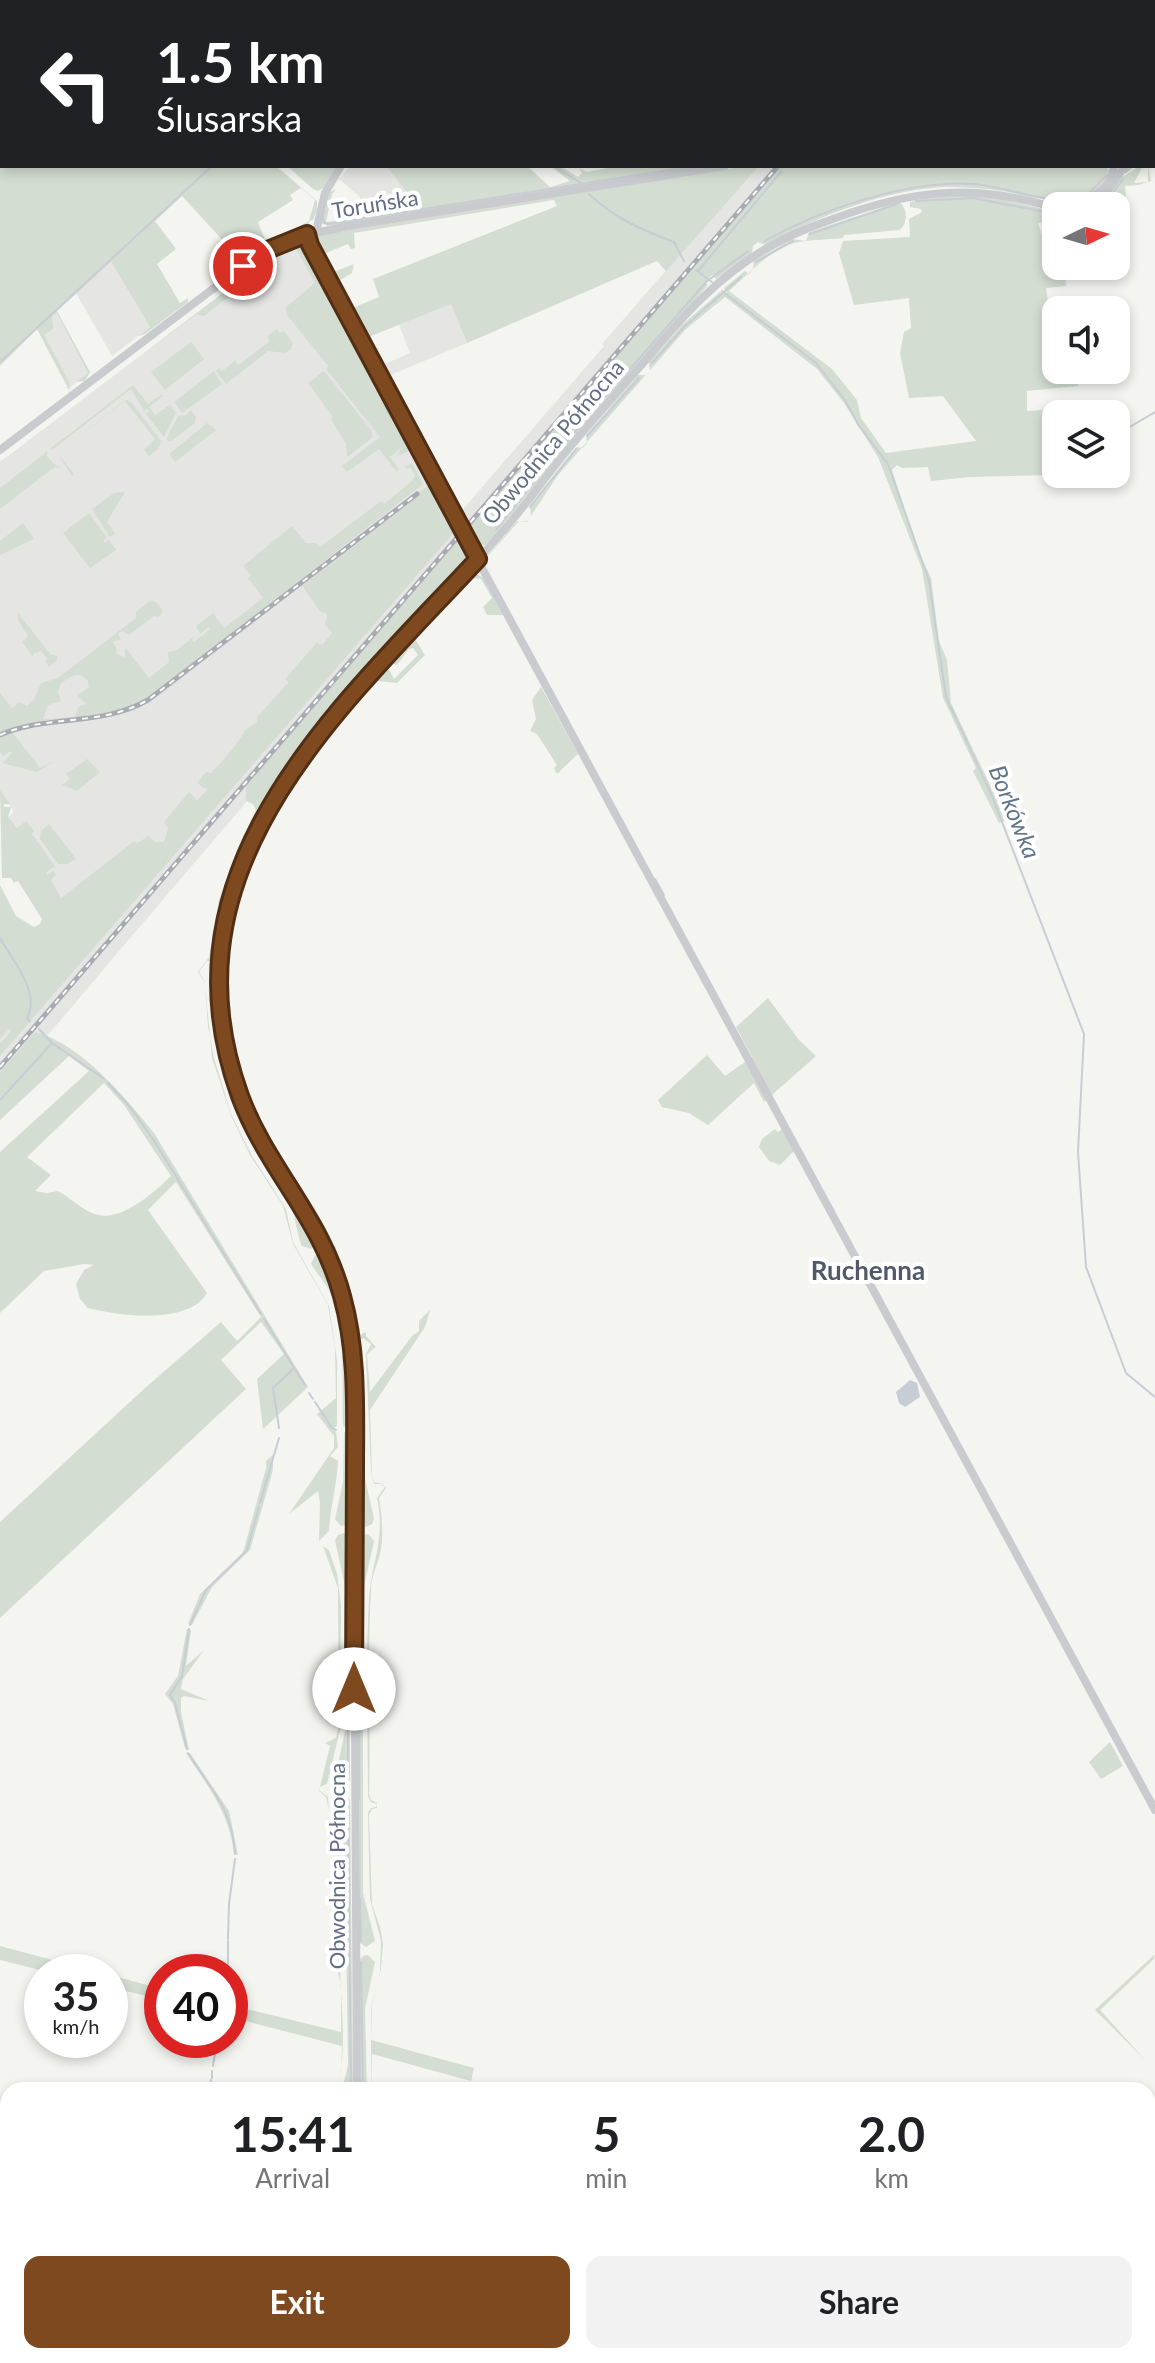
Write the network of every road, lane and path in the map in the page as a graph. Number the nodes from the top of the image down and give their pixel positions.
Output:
1 (340, 168) edge
2 (713, 168) edge
3 (1113, 168) edge
4 (1124, 168) edge
5 (1097, 192) edge
6 (1106, 192) edge
7 (1042, 205) edge
8 (311, 233) junction
9 (0, 450) edge
10 (478, 559) junction
11 (1155, 1810) edge
12 (357, 2082) edge

1 - 8 street
2 - 8 street, Toruńska
3 - 5 street, Obwodnica Północna
4 - 6 street
7 - 10 street, Obwodnica Północna
8 - 9 street, Toruńska
8 - 10 street
10 - 11 street
10 - 12 street, Obwodnica Północna

